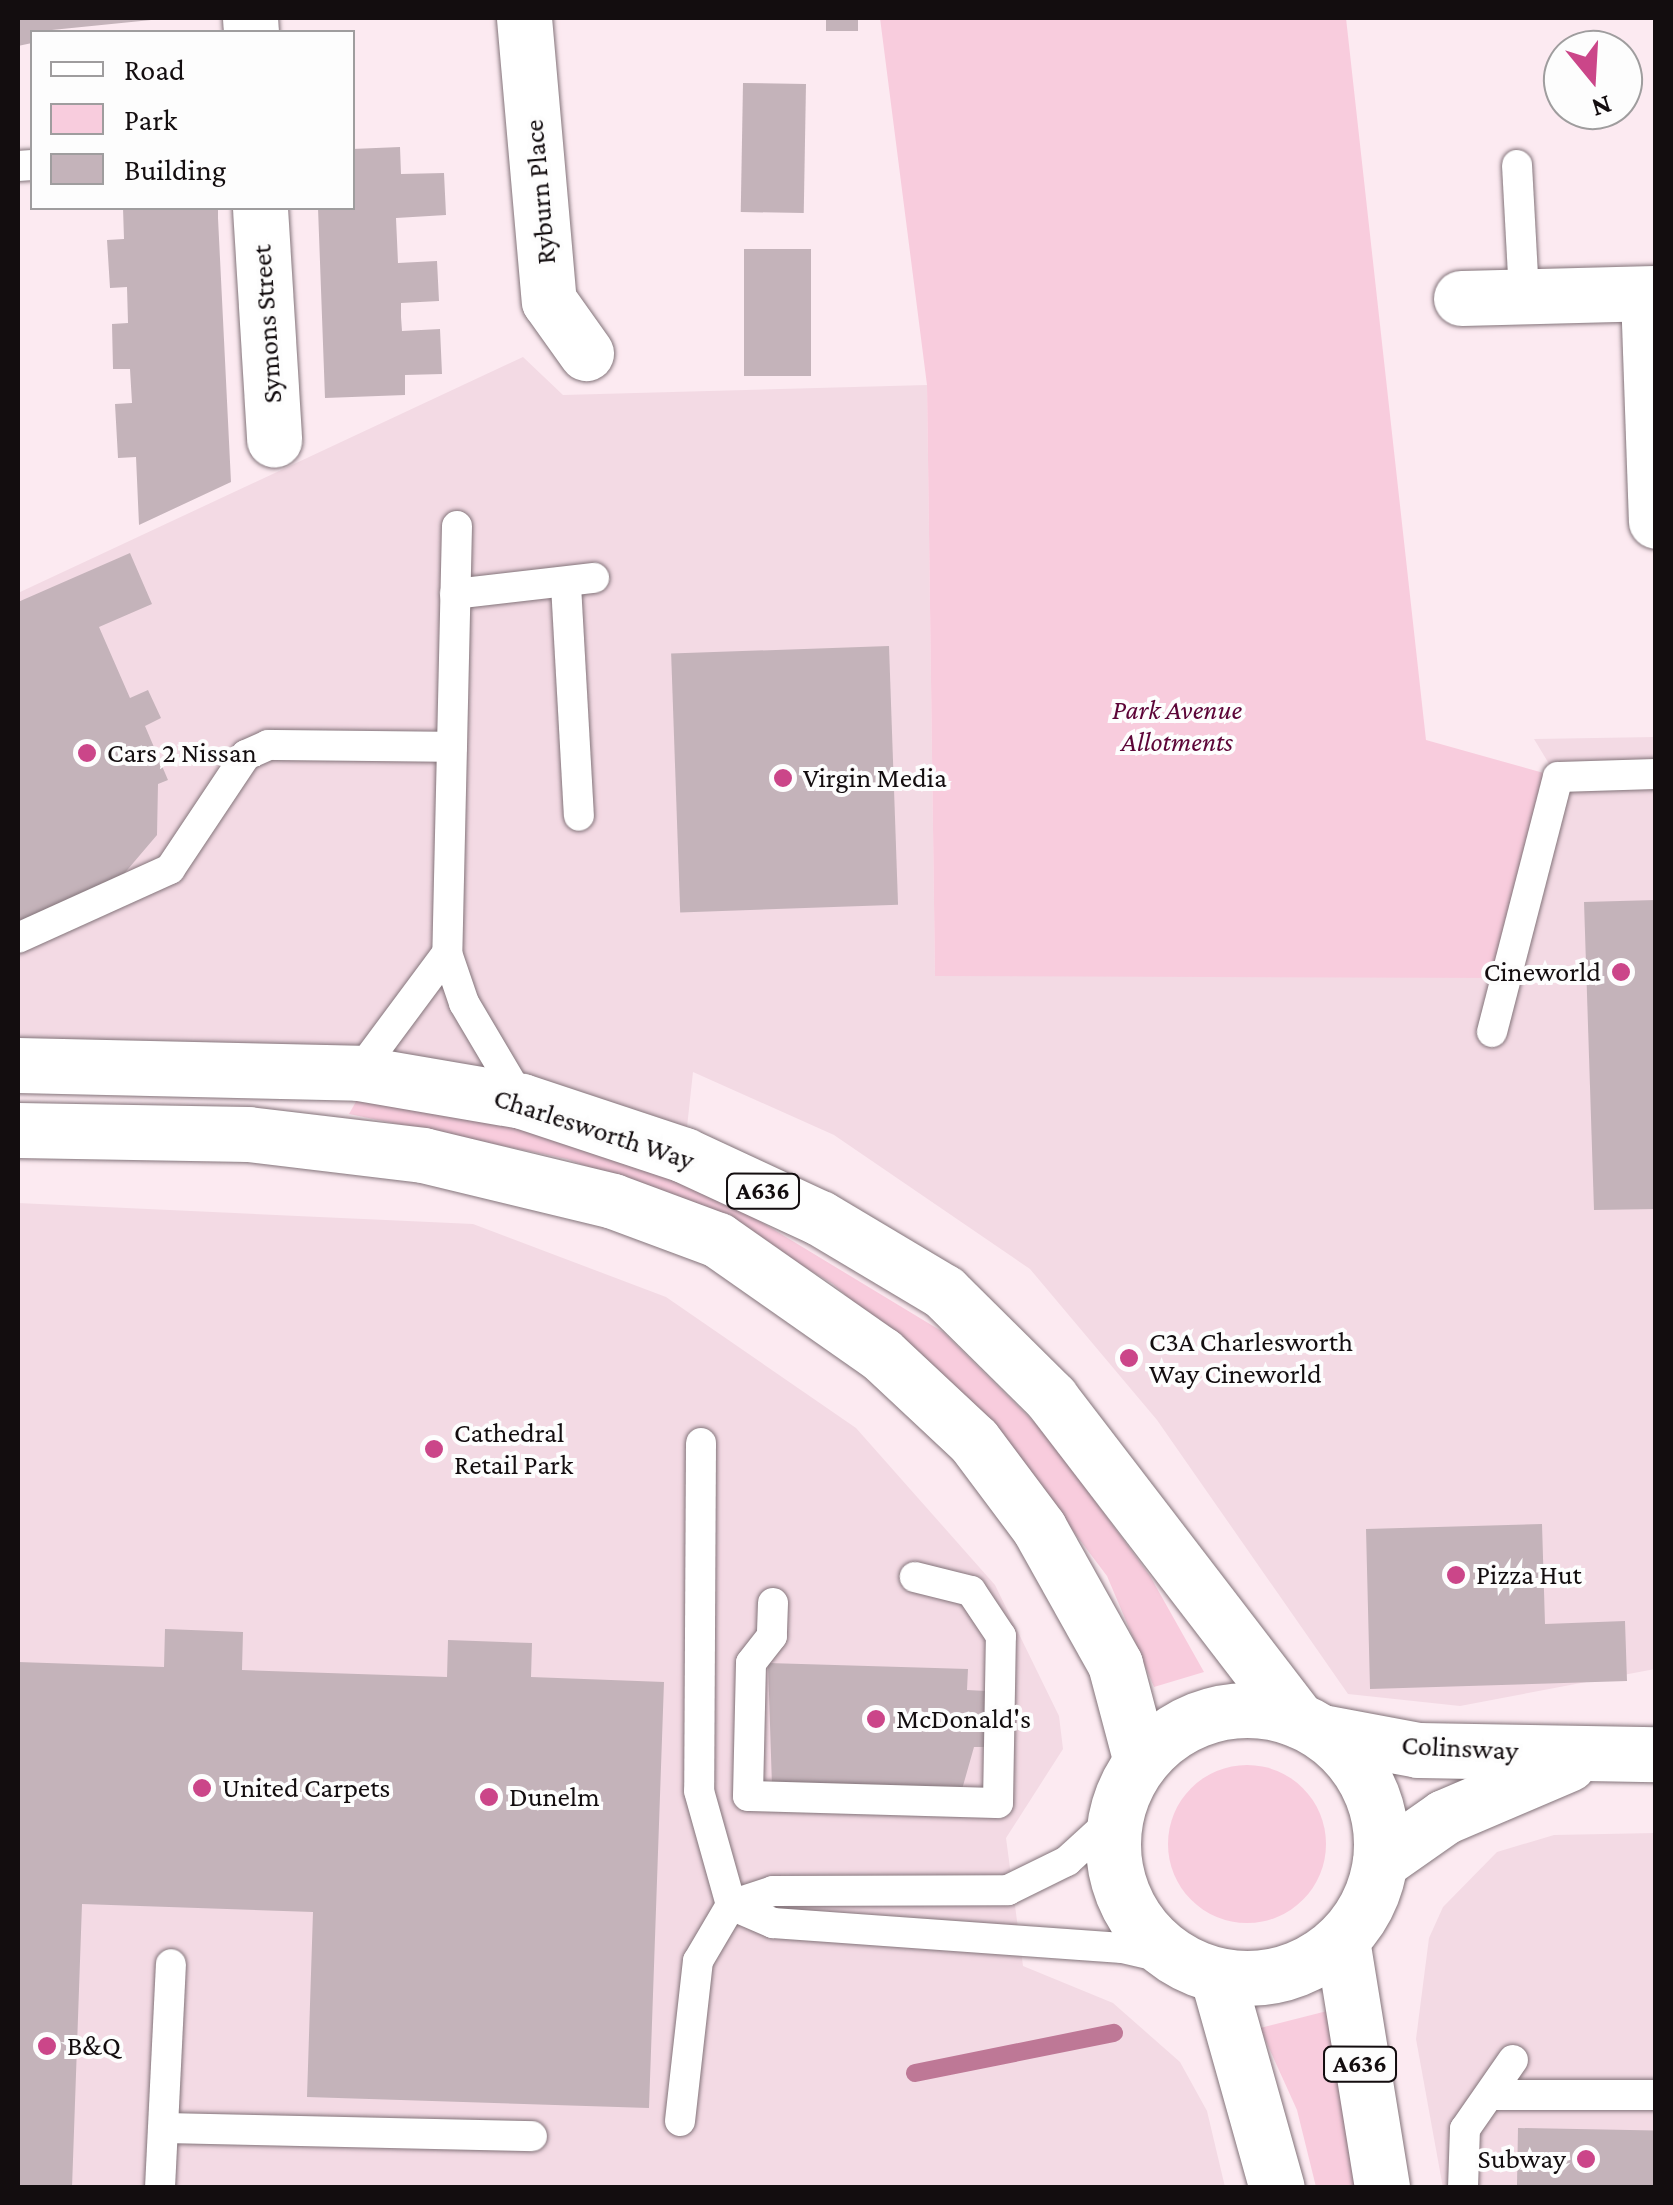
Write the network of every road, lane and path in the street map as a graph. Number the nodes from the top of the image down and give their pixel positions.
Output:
1 (524, 18) edge
2 (1516, 165) dead end
3 (260, 210) edge
4 (1652, 294) edge
5 (1524, 296) junction
6 (1462, 298) dead end
7 (586, 353) dead end
8 (274, 440) dead end
9 (1656, 521) edge
10 (457, 526) dead end
11 (455, 594) junction
12 (452, 747) junction
13 (1656, 774) edge
14 (579, 816) dead end
15 (18, 938) edge
16 (447, 953) junction
17 (1492, 1032) dead end
18 (18, 1064) edge
19 (358, 1074) junction
20 (522, 1101) junction
21 (18, 1130) edge
22 (702, 1443) dead end
23 (915, 1578) dead end
24 (773, 1603) dead end
25 (1310, 1726) junction
26 (1600, 1752) junction
27 (1656, 1754) edge
28 (1141, 1762) junction
29 (1115, 1817) junction
30 (1380, 1862) junction
31 (731, 1905) junction
32 (1342, 1940) junction
33 (171, 1964) dead end
34 (1200, 1969) junction
35 (1513, 2060) dead end
36 (1490, 2094) junction
37 (1656, 2095) edge
38 (680, 2121) dead end
39 (168, 2128) junction
40 (532, 2136) dead end
41 (160, 2188) edge
42 (1277, 2188) edge
43 (1382, 2188) edge
44 (1463, 2188) edge

1 - 7 main road, Ryburn Place
2 - 5 lane
3 - 8 main road, Symons Street
4 - 5 main road
4 - 9 main road
5 - 6 main road
10 - 11 lane
11 - 12 lane
11 - 14 lane
12 - 15 lane
12 - 16 lane
13 - 17 lane
16 - 19 lane
16 - 20 lane
18 - 19 main road, Charlesworth Way / A636
19 - 20 main road, Charlesworth Way / A636
20 - 25 main road, Charlesworth Way / A636
21 - 28 main road, A636
22 - 31 lane
23 - 24 lane
25 - 26 main road, Colinsway
25 - 28 main road
25 - 30 main road
26 - 27 main road, Colinsway
26 - 30 main road, Colinsway
28 - 29 main road
29 - 31 lane
29 - 34 main road
30 - 32 main road
31 - 34 lane
31 - 38 lane
32 - 34 main road
32 - 43 main road, A636
33 - 39 lane
34 - 42 main road
35 - 36 lane
36 - 37 lane
36 - 44 lane
39 - 40 lane
39 - 41 lane

